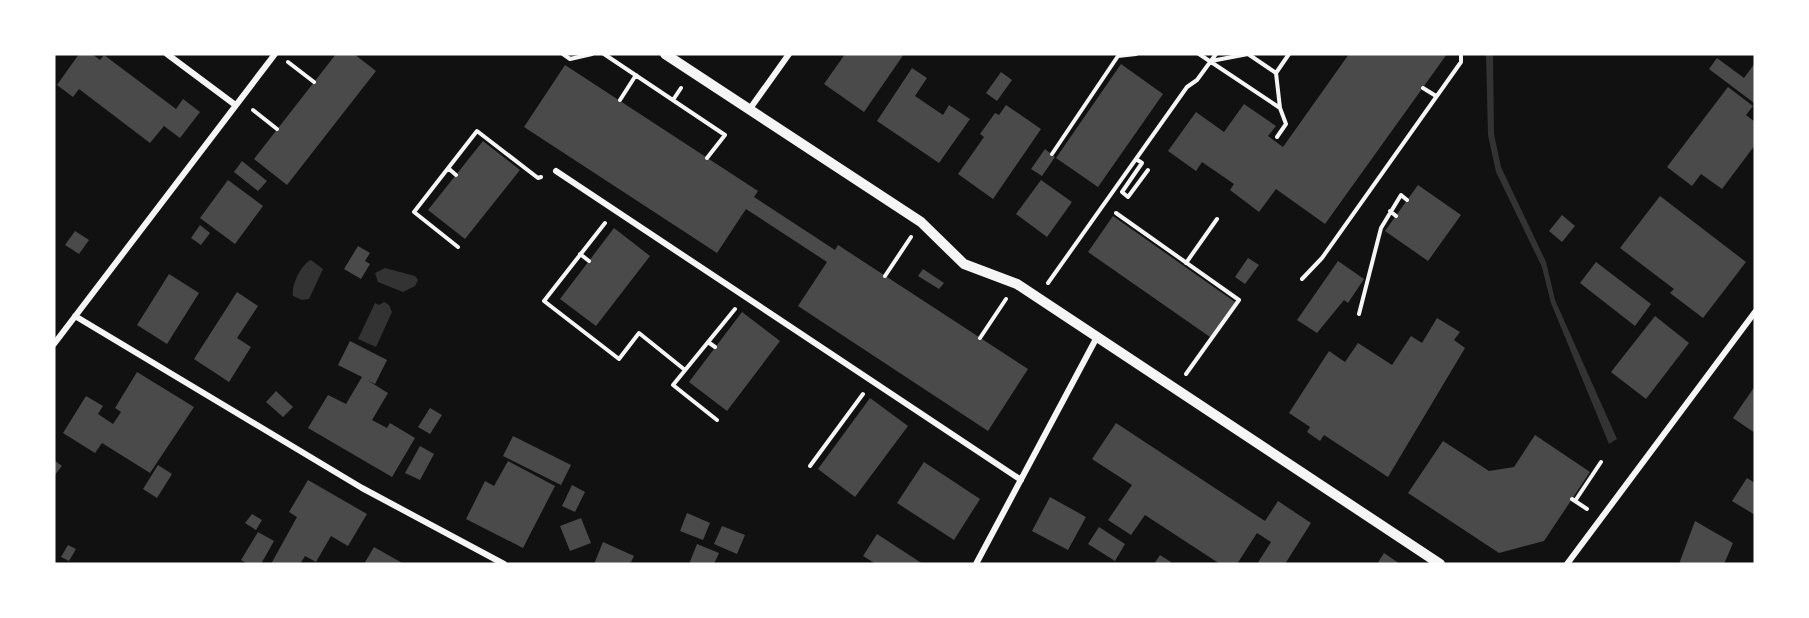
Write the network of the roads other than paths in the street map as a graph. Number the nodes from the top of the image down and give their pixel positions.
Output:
1 (167, 54) edge
2 (275, 54) edge
3 (665, 54) edge
4 (789, 54) edge
5 (236, 101) junction
6 (749, 110) junction
7 (556, 171) road end
8 (1755, 312) edge
9 (75, 316) junction
10 (1096, 337) junction
11 (54, 344) edge
12 (1021, 480) junction
13 (504, 564) edge
14 (976, 564) edge
15 (1440, 564) edge
16 (1567, 564) edge

1 - 5 street
2 - 5 street
3 - 6 street
4 - 6 street
5 - 9 street
6 - 10 street
7 - 12 street
8 - 16 street
9 - 11 street
9 - 13 street
10 - 12 street
10 - 15 street
12 - 14 street

